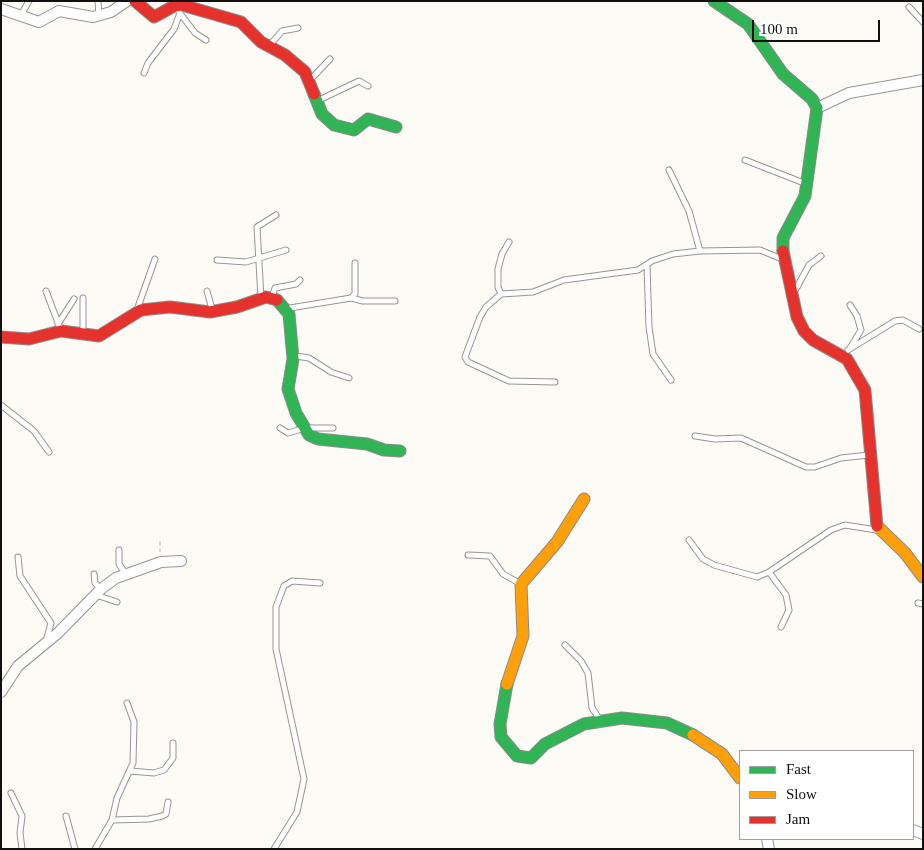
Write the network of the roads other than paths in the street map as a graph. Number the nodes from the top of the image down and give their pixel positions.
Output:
1 (29, 1) edge
2 (98, 1) edge
3 (127, 1) edge
4 (135, 1) edge
5 (714, 1) edge
6 (909, 7) dead end
7 (1, 9) edge
8 (177, 10) junction
9 (21, 15) junction
10 (99, 16) junction
11 (923, 22) edge
12 (298, 28) dead end
13 (206, 40) dead end
14 (268, 47) junction
15 (330, 59) dead end
16 (144, 73) dead end
17 (923, 80) edge
18 (308, 81) junction
19 (368, 86) dead end
20 (317, 101) junction
21 (817, 108) junction
22 (396, 127) dead end
23 (745, 160) dead end
24 (669, 170) dead end
25 (807, 184) junction
26 (276, 215) dead end
27 (509, 242) dead end
28 (286, 250) dead end
29 (700, 251) junction
30 (821, 256) dead end
31 (259, 258) junction
32 (155, 259) dead end
33 (217, 260) dead end
34 (784, 260) junction
35 (355, 263) dead end
36 (647, 266) junction
37 (300, 280) dead end
38 (46, 290) dead end
39 (207, 291) dead end
40 (501, 294) junction
41 (792, 296) junction
42 (83, 298) dead end
43 (267, 298) junction
44 (351, 298) junction
45 (74, 299) dead end
46 (395, 301) dead end
47 (850, 305) dead end
48 (287, 309) junction
49 (213, 311) junction
50 (136, 312) junction
51 (60, 328) junction
52 (919, 329) dead end
53 (83, 334) junction
54 (1, 337) edge
55 (846, 353) junction
56 (293, 355) junction
57 (349, 378) dead end
58 (671, 380) dead end
59 (555, 382) dead end
60 (1, 405) edge
61 (280, 428) dead end
62 (305, 428) junction
63 (333, 428) dead end
64 (695, 436) dead end
65 (400, 451) dead end
66 (49, 452) dead end
67 (869, 455) junction
68 (584, 500) dead end
69 (879, 531) junction
70 (688, 540) dead end
71 (119, 550) dead end
72 (468, 556) dead end
73 (18, 557) dead end
74 (181, 561) dead end
75 (769, 572) junction
76 (125, 573) junction
77 (94, 574) dead end
78 (923, 577) edge
79 (320, 583) dead end
80 (522, 584) junction
81 (98, 592) junction
82 (116, 602) dead end
83 (781, 627) dead end
84 (564, 644) dead end
85 (43, 645) junction
86 (1, 692) edge
87 (127, 703) dead end
88 (600, 721) junction
89 (173, 743) dead end
90 (130, 771) junction
91 (739, 777) edge
92 (11, 793) dead end
93 (168, 802) dead end
94 (66, 816) dead end
95 (112, 820) junction
96 (22, 849) edge
97 (75, 849) edge
98 (95, 849) edge
99 (274, 849) edge

1 - 9 lane
2 - 10 lane
3 - 10 street
4 - 8 street
5 - 21 street
6 - 11 lane
7 - 9 street
8 - 13 lane
8 - 14 street
8 - 16 lane
9 - 10 street
12 - 14 lane
14 - 18 street
15 - 18 lane
17 - 21 street
18 - 20 street
19 - 20 lane
20 - 22 street
21 - 25 street
23 - 25 lane
24 - 29 lane
25 - 34 street
26 - 31 lane
27 - 40 lane
28 - 31 lane
29 - 34 lane
29 - 36 lane
30 - 41 lane
31 - 33 lane
31 - 43 lane
32 - 50 lane
34 - 41 street
35 - 44 lane
36 - 40 lane
36 - 58 lane
37 - 43 lane
38 - 51 lane
39 - 49 lane
40 - 59 lane
41 - 55 street
42 - 53 lane
43 - 48 street
43 - 49 street
44 - 46 lane
44 - 48 lane
45 - 51 lane
47 - 55 lane
48 - 56 street
49 - 50 street
50 - 53 street
51 - 53 street
51 - 54 street
52 - 55 lane
55 - 67 street
56 - 57 lane
56 - 62 street
60 - 66 lane
61 - 62 lane
62 - 63 lane
62 - 65 street
64 - 67 lane
67 - 69 street
68 - 80 street
69 - 75 lane
69 - 78 street
70 - 75 lane
71 - 76 lane
72 - 80 lane
73 - 85 lane
74 - 76 street
75 - 83 lane
76 - 81 street
77 - 81 lane
79 - 99 lane
80 - 88 street
81 - 82 lane
81 - 85 street
84 - 88 lane
85 - 86 street
87 - 90 lane
88 - 91 street
89 - 90 lane
90 - 95 lane
92 - 96 lane
93 - 95 lane
94 - 97 lane
95 - 98 lane

